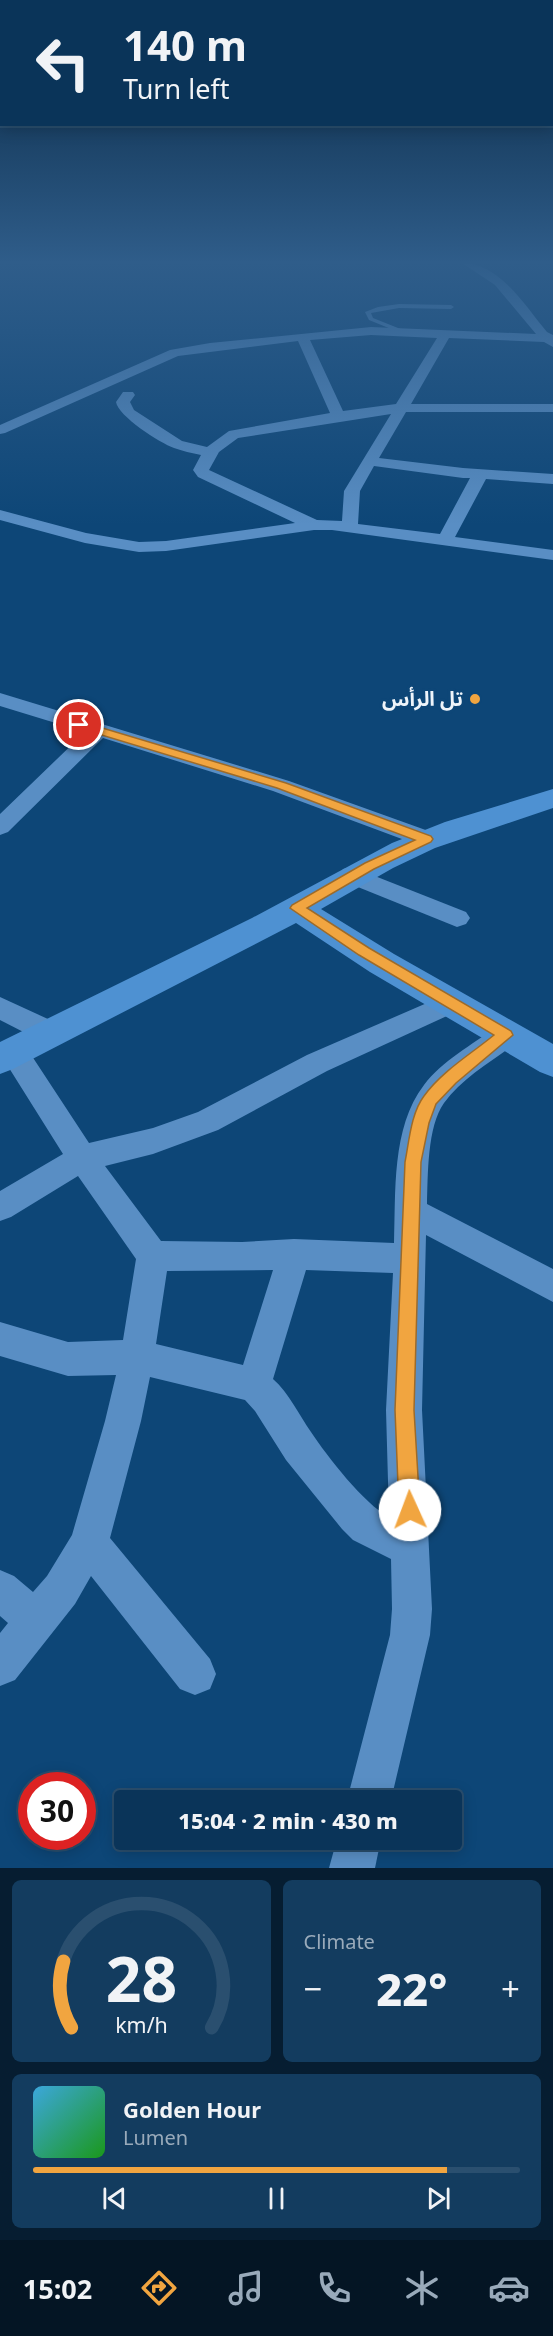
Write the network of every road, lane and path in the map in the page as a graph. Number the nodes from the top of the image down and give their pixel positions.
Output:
1 (192, 350) edge
2 (308, 350) edge
3 (436, 350) edge
4 (128, 395) dead end
5 (401, 408) junction
6 (553, 408) edge
7 (338, 416) junction
8 (0, 430) edge
9 (211, 453) junction
10 (369, 461) junction
11 (480, 475) junction
12 (553, 479) edge
13 (0, 515) edge
14 (314, 525) junction
15 (350, 526) junction
16 (445, 540) junction
17 (553, 555) edge
18 (0, 699) edge
19 (98, 731) junction
20 (553, 798) edge
21 (0, 827) edge
22 (426, 839) junction
23 (352, 876) junction
24 (296, 908) junction
25 (457, 918) dead end
26 (450, 1003) junction
27 (0, 1008) edge
28 (51, 1033) junction
29 (506, 1035) junction
30 (7, 1056) edge
31 (553, 1062) edge
32 (82, 1158) junction
33 (0, 1207) edge
34 (413, 1212) junction
35 (294, 1254) junction
36 (153, 1256) junction
37 (411, 1259) junction
38 (553, 1286) edge
39 (0, 1339) edge
40 (137, 1357) junction
41 (254, 1385) junction
42 (89, 1543) junction
43 (410, 1548) junction
44 (0, 1590) edge
45 (36, 1621) junction
46 (0, 1665) edge
47 (195, 1674) dead end
48 (371, 1790) edge
49 (356, 1850) edge
50 (352, 1868) edge

1 - 8 street
2 - 7 street
3 - 5 street
4 - 9 street
5 - 6 street
5 - 7 street
5 - 10 street
7 - 9 street
9 - 14 street
10 - 11 street
10 - 15 street
11 - 12 street
11 - 16 street
13 - 14 street
14 - 15 street
15 - 16 street
16 - 17 street
18 - 19 street
19 - 21 street
19 - 22 street
20 - 22 street
22 - 23 street
23 - 24 street
23 - 25 street
24 - 26 street
24 - 28 street
26 - 29 street
26 - 32 street
27 - 28 street
28 - 30 street
29 - 31 street
29 - 34 street
30 - 32 street
32 - 33 street
32 - 36 street
34 - 37 street
34 - 38 street
35 - 36 street
35 - 37 street
35 - 41 street
36 - 40 street
37 - 43 street
39 - 40 street
40 - 41 street
40 - 42 street
41 - 43 street
42 - 45 street
42 - 47 street
43 - 48 street
44 - 45 street
45 - 46 street
49 - 50 street

